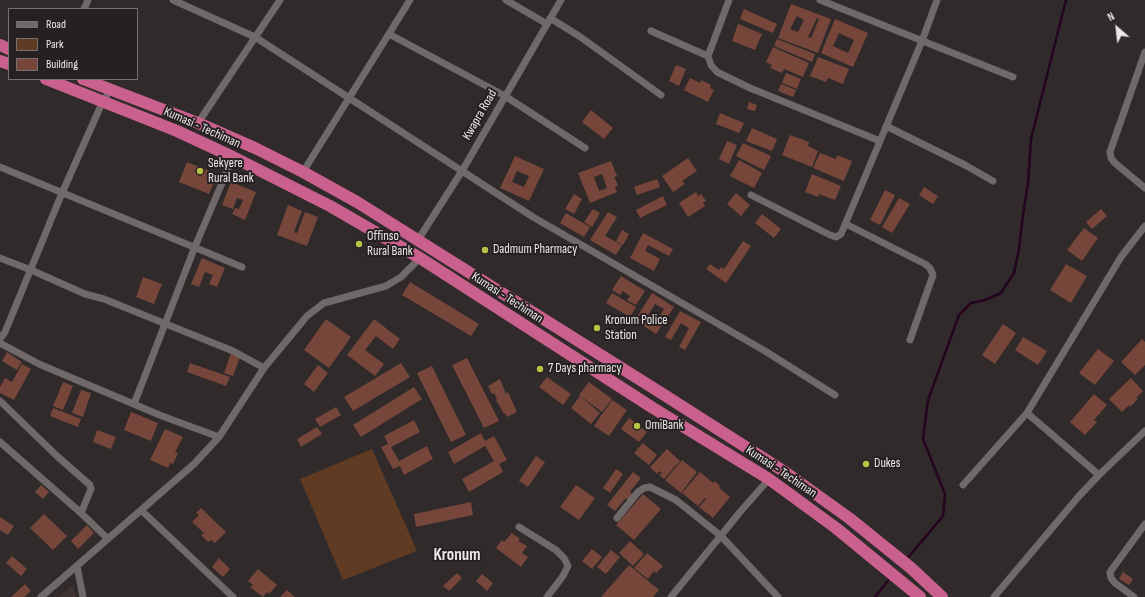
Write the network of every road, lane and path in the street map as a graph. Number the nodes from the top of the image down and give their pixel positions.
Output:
1 (173, 0) edge
2 (280, 0) edge
3 (410, 0) edge
4 (506, 0) edge
5 (561, 0) edge
6 (729, 0) edge
7 (820, 0) edge
8 (937, 0) edge
9 (548, 21) junction
10 (651, 30) dead end
11 (389, 34) junction
12 (255, 37) junction
13 (922, 41) junction
14 (1145, 52) edge
15 (708, 56) junction
16 (1013, 78) dead end
17 (49, 80) edge
18 (86, 80) edge
19 (111, 89) junction
20 (661, 95) dead end
21 (505, 96) junction
22 (348, 97) junction
23 (103, 101) junction
24 (198, 123) junction
25 (886, 126) junction
26 (880, 141) junction
27 (585, 148) dead end
28 (233, 157) junction
29 (0, 167) edge
30 (462, 171) junction
31 (303, 172) junction
32 (992, 181) dead end
33 (1145, 188) edge
34 (62, 193) junction
35 (751, 195) dead end
36 (846, 224) junction
37 (1145, 226) edge
38 (418, 240) junction
39 (194, 248) junction
40 (0, 258) edge
41 (420, 258) junction
42 (242, 267) dead end
43 (31, 270) junction
44 (165, 324) junction
45 (0, 339) edge
46 (910, 340) dead end
47 (0, 343) edge
48 (264, 368) junction
49 (835, 395) dead end
50 (0, 401) edge
51 (134, 404) junction
52 (1027, 412) junction
53 (1145, 431) edge
54 (219, 437) junction
55 (0, 442) edge
56 (1099, 475) junction
57 (769, 479) junction
58 (963, 484) dead end
59 (141, 510) junction
60 (81, 513) junction
61 (617, 518) dead end
62 (1145, 524) edge
63 (519, 527) dead end
64 (721, 536) junction
65 (108, 539) junction
66 (76, 566) junction
67 (41, 597) edge
68 (83, 597) edge
69 (233, 597) edge
70 (547, 597) edge
71 (671, 597) edge
72 (778, 597) edge
73 (920, 597) edge
74 (942, 597) edge
75 (994, 597) edge
76 (1134, 597) edge

1 - 12 street
2 - 12 street
3 - 11 street
4 - 9 street
5 - 9 street, Kwapra Road
6 - 15 street
7 - 13 street
8 - 13 street
9 - 20 street
9 - 21 street, Kwapra Road
10 - 15 street
11 - 21 street
11 - 22 street
12 - 22 street
12 - 24 street
13 - 16 street
13 - 25 street
14 - 33 street
15 - 26 street
17 - 23 highway, Kumasi - Techiman
18 - 19 highway
19 - 23 street
19 - 24 highway
21 - 27 street
21 - 30 street, Kwapra Road
22 - 30 street
22 - 31 street
23 - 28 highway, Kumasi - Techiman
23 - 34 street
24 - 31 highway
25 - 26 street
25 - 32 street
26 - 36 street
28 - 39 street
28 - 41 highway, Kumasi - Techiman
29 - 34 street
30 - 38 street, Kwapra Road
30 - 49 street
31 - 38 highway
34 - 39 street
34 - 43 street
35 - 36 street
36 - 46 street
37 - 52 street
38 - 74 highway
39 - 42 street
39 - 44 street
40 - 43 street
41 - 48 street
41 - 57 highway, Kumasi - Techiman
43 - 44 street
43 - 45 street
44 - 48 street
44 - 51 street
47 - 51 street
48 - 54 street
50 - 60 street
51 - 54 street
52 - 56 street
52 - 58 street
53 - 56 street
54 - 59 street
55 - 60 street
56 - 75 street
57 - 64 street
57 - 73 highway, Kumasi - Techiman
59 - 65 street
59 - 69 street
60 - 65 street
61 - 64 street
62 - 76 street
63 - 70 street
64 - 71 street
64 - 72 street
65 - 66 street
66 - 67 street
66 - 68 street

